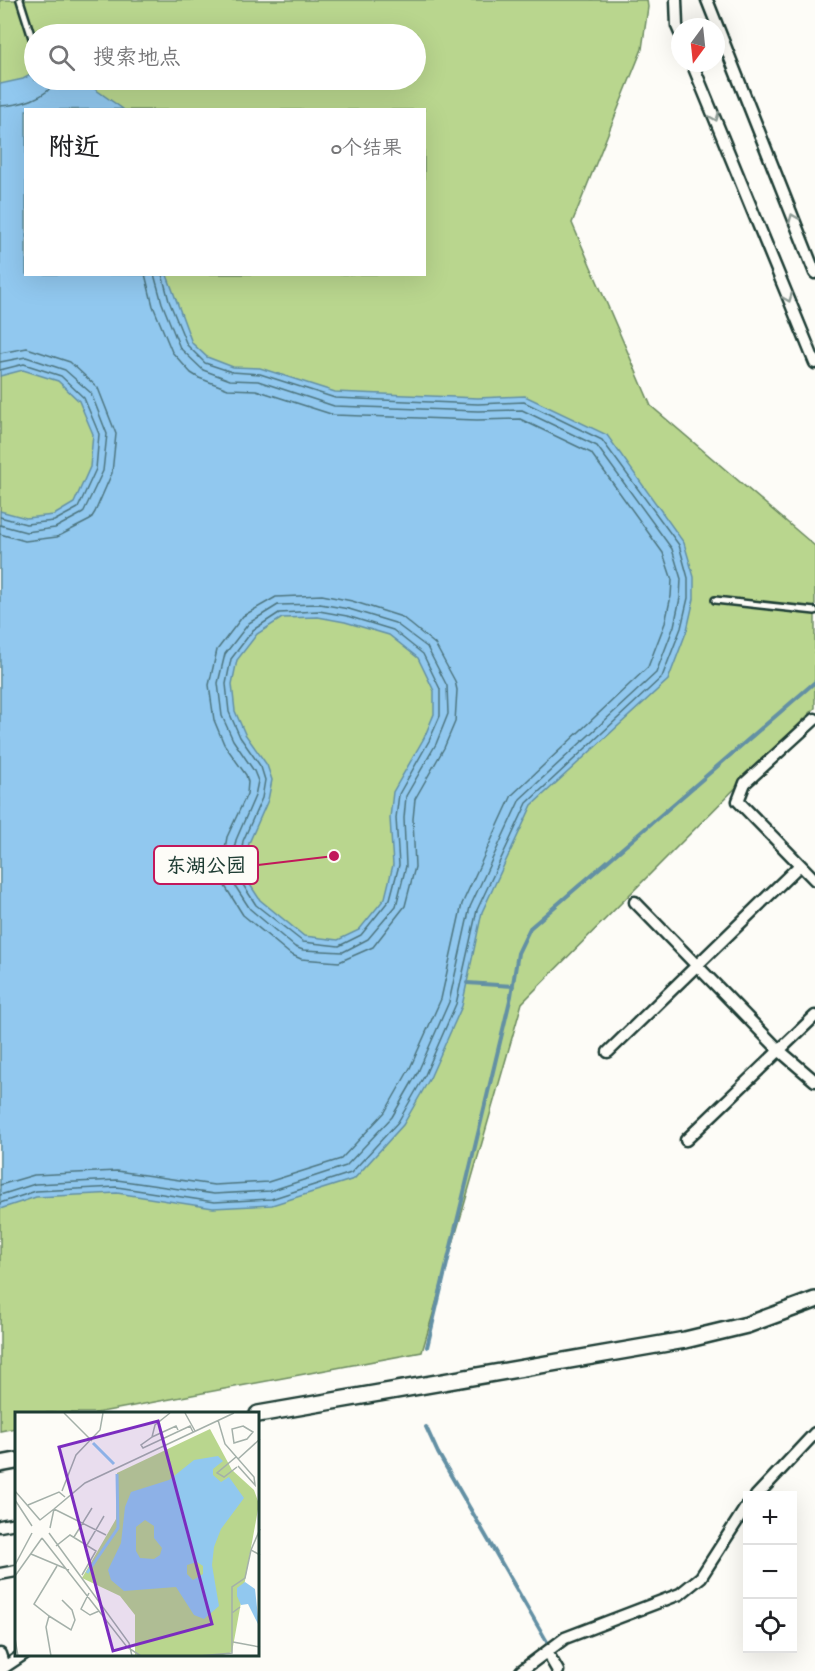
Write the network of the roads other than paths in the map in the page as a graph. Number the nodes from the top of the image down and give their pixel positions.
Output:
1 (20, 0) edge
2 (676, 0) edge
3 (707, 0) edge
4 (677, 18) edge
5 (28, 24) edge
6 (696, 72) edge
7 (815, 273) edge
8 (815, 363) edge
9 (715, 600) dead end
10 (815, 611) edge
11 (815, 719) edge
12 (800, 865) junction
13 (815, 880) edge
14 (635, 902) dead end
15 (696, 966) junction
16 (815, 1016) edge
17 (780, 1051) junction
18 (608, 1052) dead end
19 (815, 1082) edge
20 (686, 1140) dead end
21 (815, 1300) edge
22 (260, 1414) edge
23 (815, 1433) edge
24 (15, 1461) edge
25 (0, 1464) edge
26 (761, 1491) edge
27 (743, 1510) edge
28 (15, 1523) edge
29 (0, 1526) edge
30 (15, 1571) edge
31 (0, 1574) edge
32 (547, 1652) junction
33 (0, 1654) edge
34 (21, 1656) edge
35 (2, 1669) edge
36 (521, 1671) edge
37 (558, 1671) edge

1 - 5 lane
2 - 4 street
7 -> 3 street
6 -> 8 street
9 - 10 lane
11 - 12 street
12 - 13 street
12 - 15 street
14 - 15 street
15 - 17 street
15 - 18 street
16 - 17 street
17 - 19 street
17 - 20 street
21 - 22 main road
23 - 26 street
24 - 25 main road
27 - 32 street
28 - 29 street
30 - 31 street
32 - 36 street
32 - 37 street
33 - 35 street
34 - 35 street

